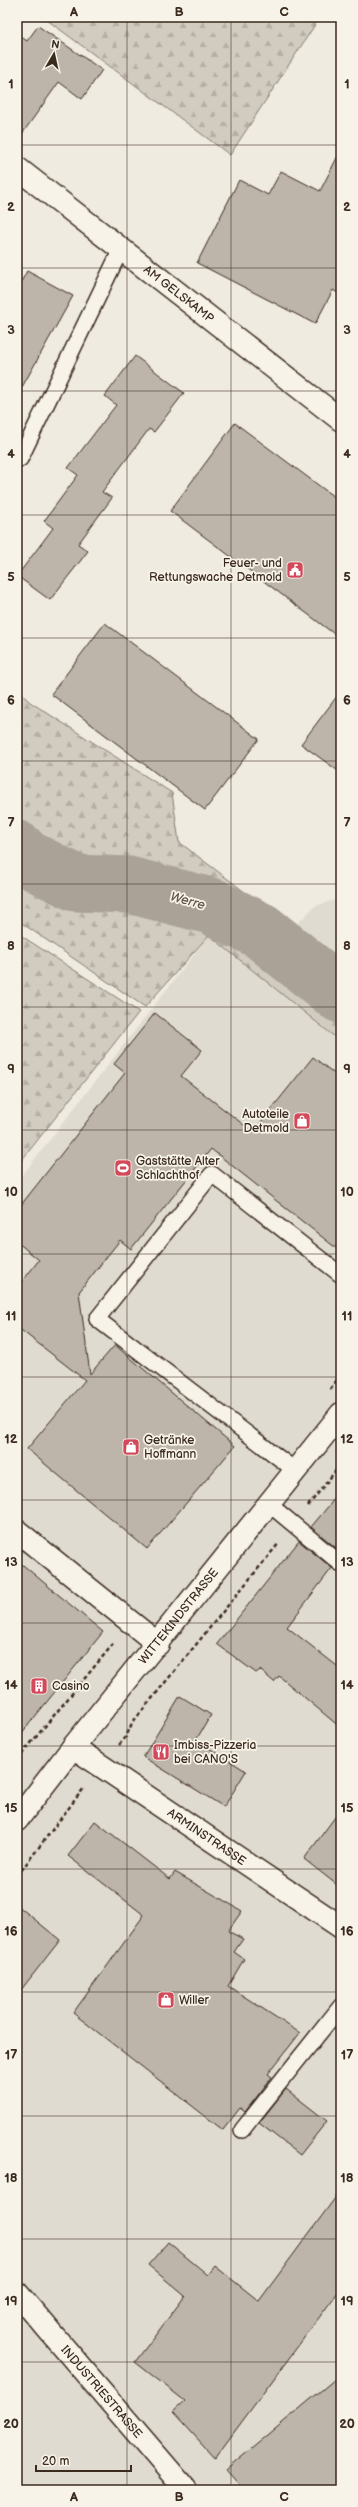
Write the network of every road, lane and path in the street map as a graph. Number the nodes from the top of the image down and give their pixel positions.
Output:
1 (17, 168) edge
2 (121, 249) junction
3 (341, 420) edge
4 (17, 457) edge
5 (341, 1275) edge
6 (341, 1414) edge
7 (341, 1464) edge
8 (296, 1471) junction
9 (269, 1504) junction
10 (293, 1525) junction
11 (17, 1531) edge
12 (341, 1564) edge
13 (158, 1644) junction
14 (110, 1648) dead end
15 (126, 1737) dead end
16 (72, 1747) junction
17 (17, 1760) edge
18 (76, 1798) dead end
19 (17, 1820) edge
20 (17, 1876) edge
21 (341, 1927) edge
22 (341, 2006) edge
23 (242, 2130) dead end
24 (17, 2293) edge
25 (186, 2490) edge

1 - 2 street, AM GELSKAMP
2 - 3 street, AM GELSKAMP
2 - 4 lane
5 - 8 lane
6 - 8 street, WITTEKINDSTRASSE
7 - 10 path
8 - 9 street, WITTEKINDSTRASSE
9 - 10 lane
9 - 13 street, WITTEKINDSTRASSE
10 - 12 lane
10 - 15 path
11 - 13 street
13 - 16 street, WITTEKINDSTRASSE
14 - 17 path
16 - 19 street, WITTEKINDSTRASSE
16 - 21 street, ARMINSTRASSE
18 - 20 path
22 - 23 lane
24 - 25 street, INDUSTRIESTRASSE

